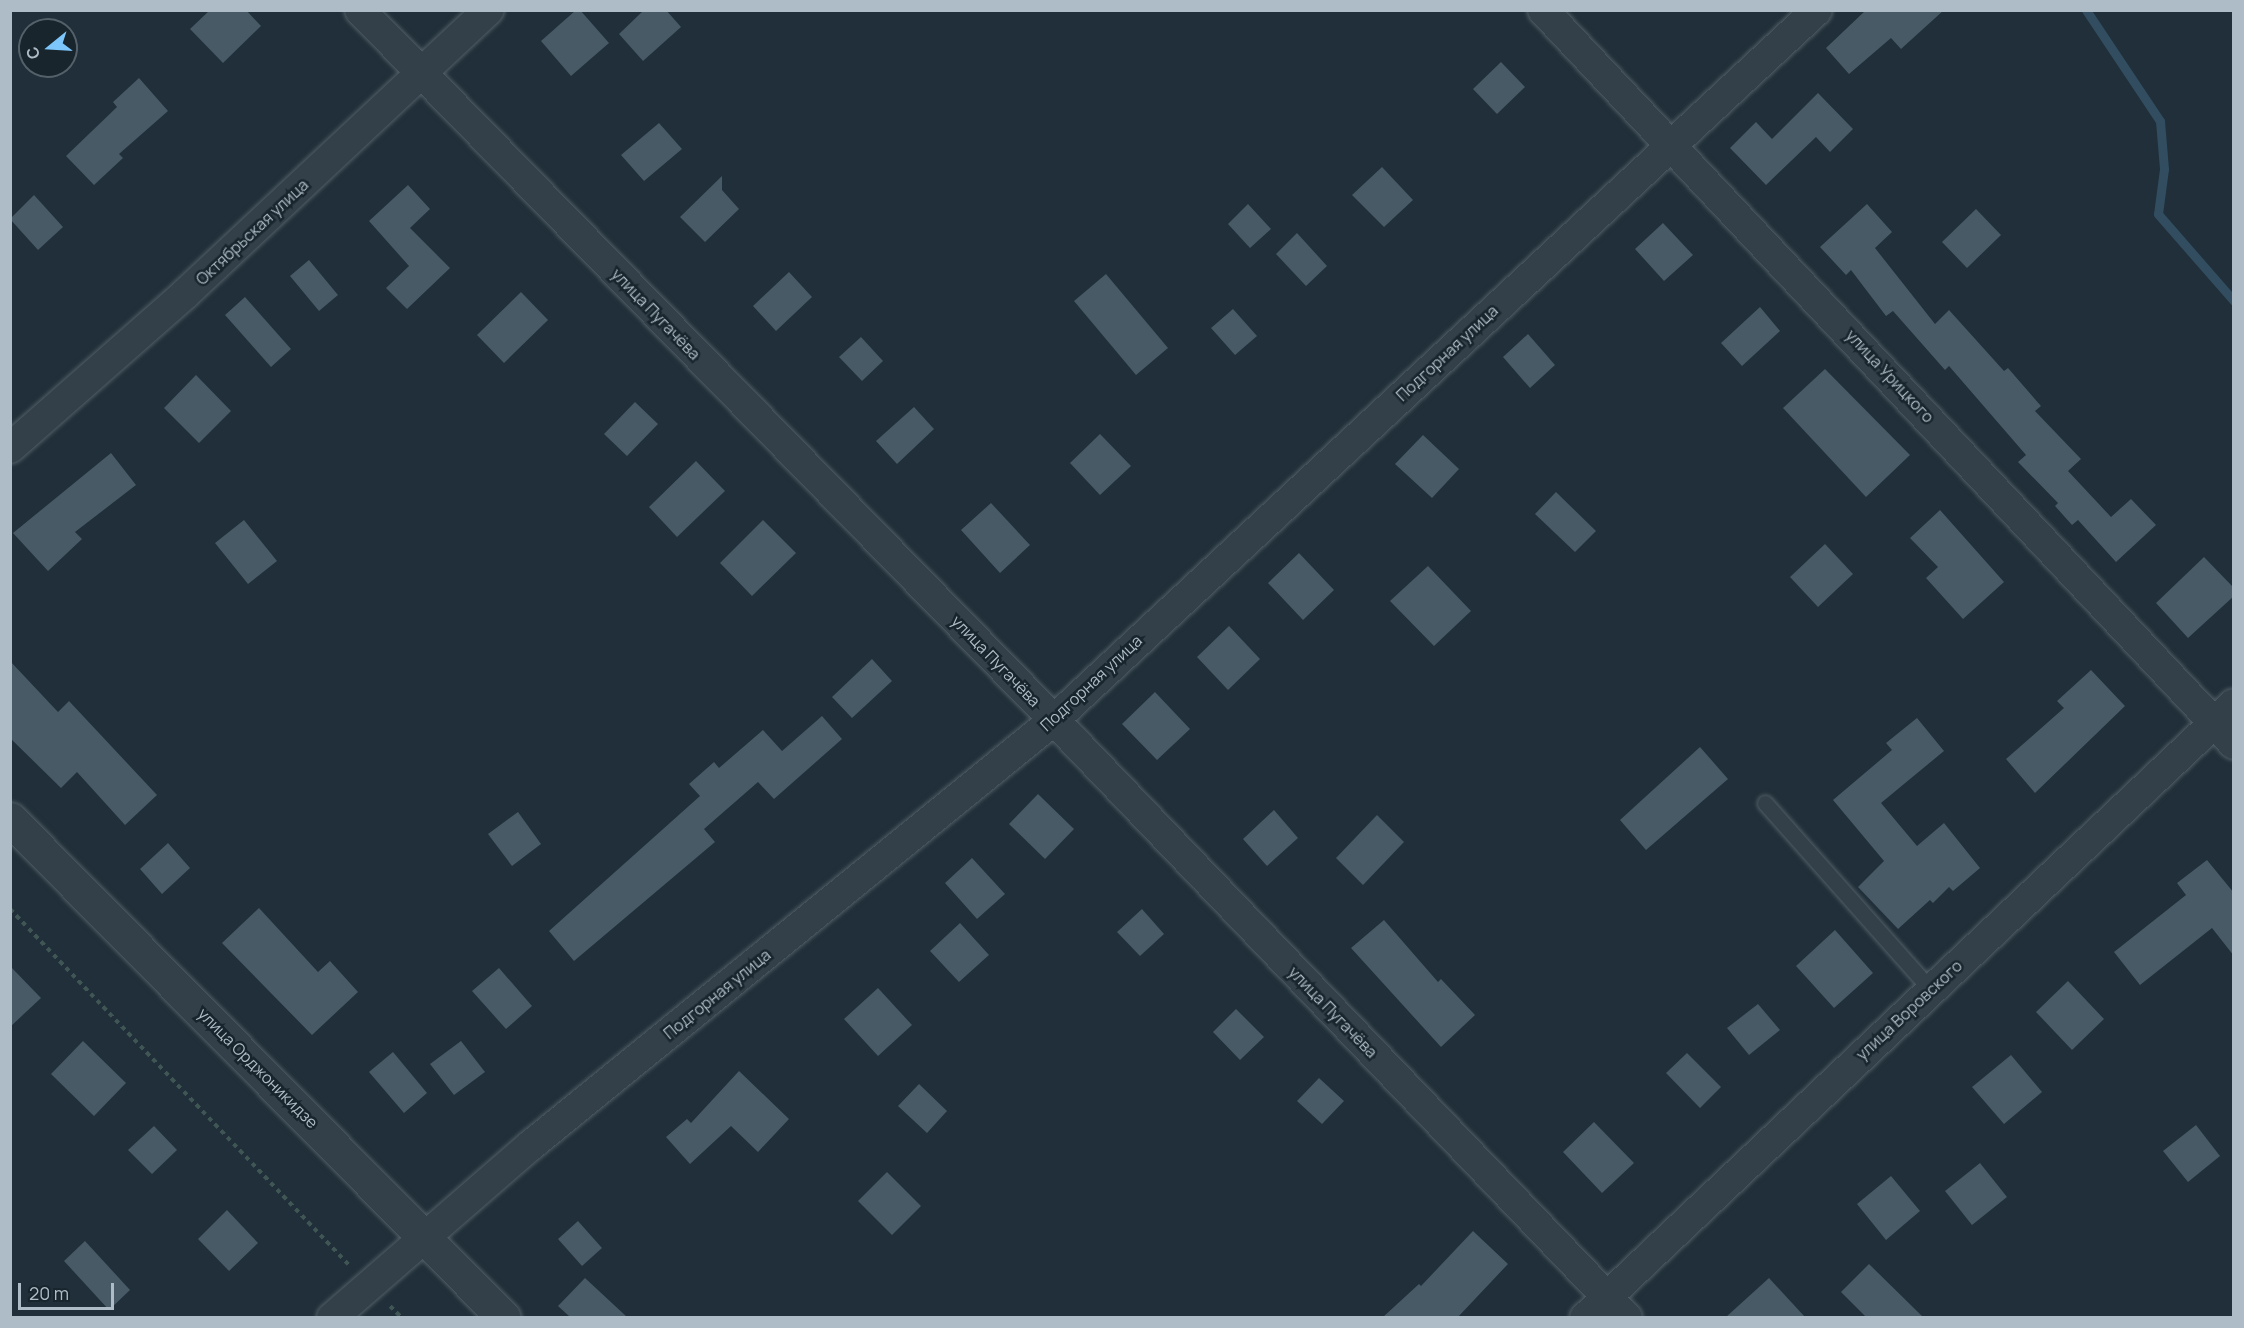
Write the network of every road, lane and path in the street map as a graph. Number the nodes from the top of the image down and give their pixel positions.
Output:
1 (360, 10) edge
2 (489, 10) edge
3 (1544, 10) edge
4 (1817, 10) edge
5 (422, 75) junction
6 (1674, 144) junction
7 (10, 448) edge
8 (2223, 713) edge
9 (1054, 720) junction
10 (2234, 744) edge
11 (1765, 803) dead end
12 (10, 819) edge
13 (10, 909) edge
14 (1931, 990) junction
15 (424, 1235) junction
16 (368, 1285) junction
17 (1606, 1311) edge
18 (332, 1317) edge
19 (402, 1317) edge
20 (504, 1317) edge

1 - 5 street, улица Пугачёва
2 - 5 street, Октябрьская улица
3 - 6 street, улица Урицкого
4 - 6 street, Подгорная улица
5 - 7 street, Октябрьская улица
5 - 9 street, улица Пугачёва
6 - 8 street, улица Урицкого
6 - 9 street, Подгорная улица
8 - 10 street, улица Урицкого
8 - 14 street, улица Воровского
9 - 15 street, Подгорная улица
9 - 17 street, улица Пугачёва
11 - 14 lane
12 - 15 street, улица Орджоникидзе
13 - 16 path
14 - 17 street, улица Воровского
15 - 16 street, Подгорная улица
15 - 20 street, улица Орджоникидзе
16 - 18 street, Подгорная улица
16 - 19 path

